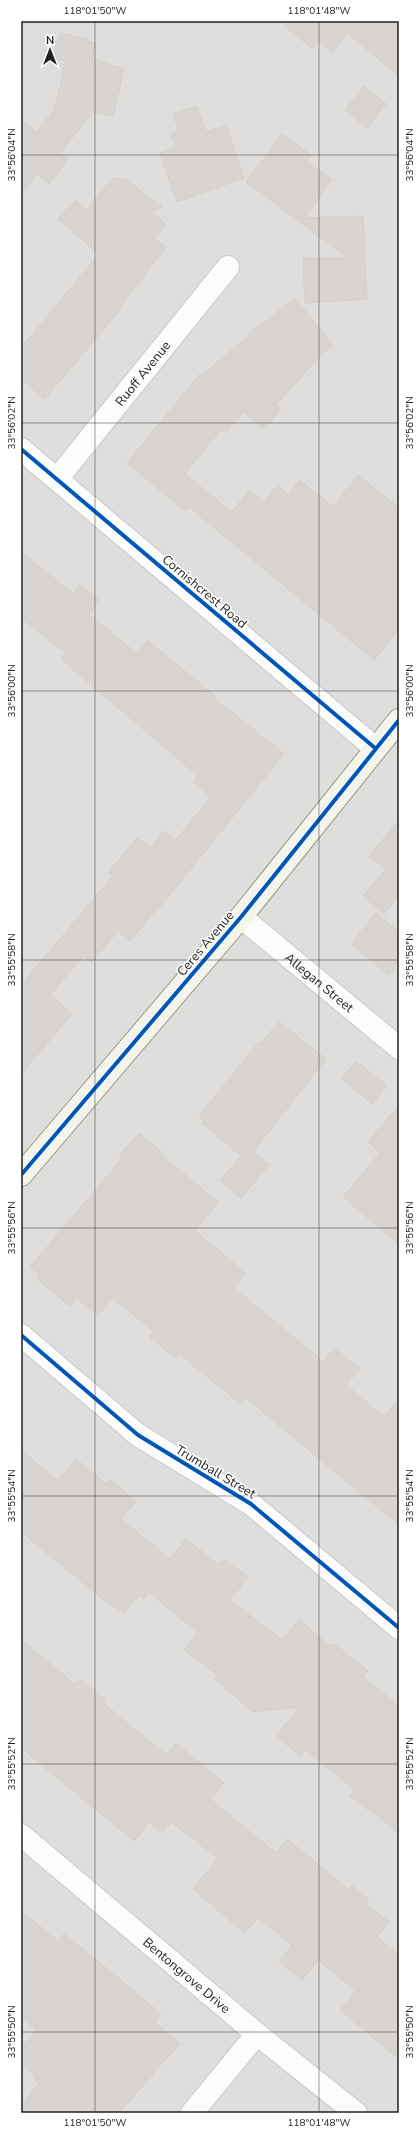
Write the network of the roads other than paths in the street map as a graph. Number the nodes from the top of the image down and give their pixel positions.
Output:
1 (228, 267) dead end
2 (21, 449) edge
3 (58, 479) junction
4 (399, 720) edge
5 (375, 748) junction
6 (240, 917) junction
7 (399, 1048) edge
8 (21, 1175) edge
9 (21, 1335) edge
10 (399, 1628) edge
11 (21, 1835) edge
12 (257, 2034) junction
13 (192, 2113) edge
14 (356, 2113) edge

1 - 3 street, Ruoff Avenue
2 - 3 street, Cornishcrest Road
3 - 5 street, Cornishcrest Road
4 - 5 street, Ceres Avenue
5 - 6 street, Ceres Avenue
6 - 7 street, Allegan Street
6 - 8 street, Ceres Avenue
9 - 10 street, Trumball Street
11 - 12 street, Bentongrove Drive
12 - 13 street
12 - 14 street, Bentongrove Drive

